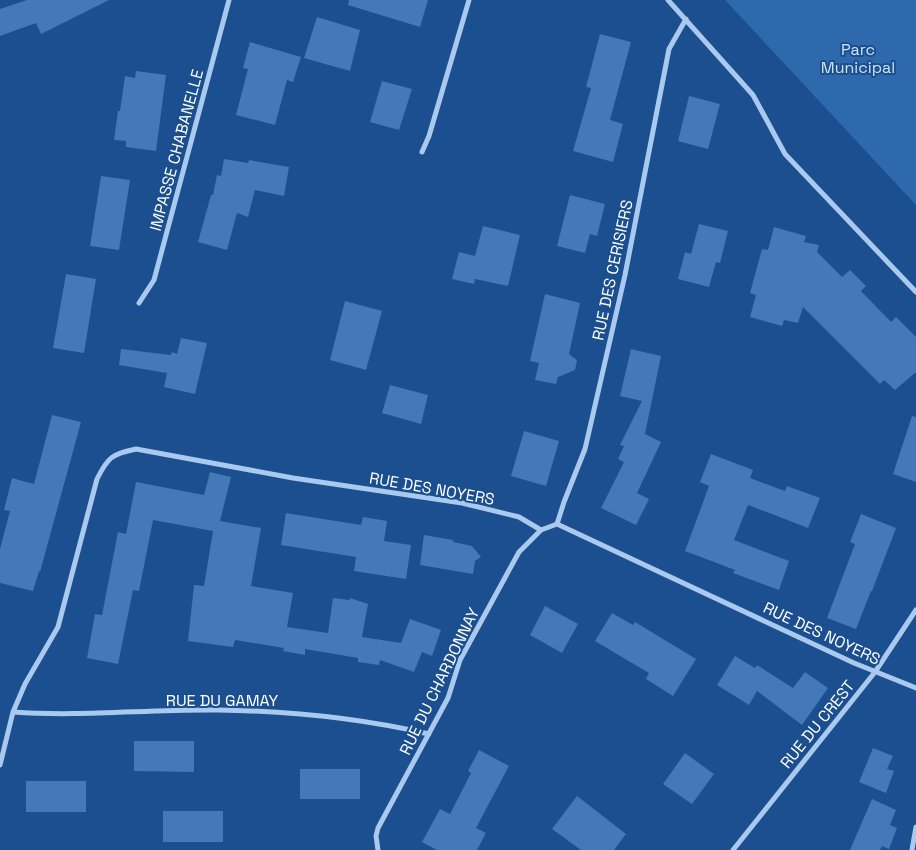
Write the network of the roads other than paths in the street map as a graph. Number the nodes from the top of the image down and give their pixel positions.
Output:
1 (229, 0) edge
2 (469, 0) edge
3 (668, 0) edge
4 (686, 19) junction
5 (422, 152) dead end
6 (916, 292) edge
7 (139, 304) dead end
8 (557, 524) junction
9 (541, 530) junction
10 (916, 610) edge
11 (875, 672) junction
12 (916, 688) edge
13 (13, 712) junction
14 (429, 734) junction
15 (0, 765) edge
16 (916, 827) edge
17 (378, 850) edge
18 (733, 850) edge
19 (912, 850) edge

1 - 7 street, IMPASSE CHABANELLE
2 - 5 street
3 - 4 street
4 - 6 street
4 - 8 street, RUE DES CERISIERS
8 - 9 street
8 - 11 street, RUE DES NOYERS
9 - 13 street, RUE DES NOYERS
9 - 14 street, RUE DU CHARDONNAY
10 - 11 street, RUE DU CREST
11 - 12 street, RUE DES NOYERS
11 - 18 street, RUE DU CREST
13 - 14 street, RUE DU GAMAY
13 - 15 street
14 - 17 street, RUE DU CHARDONNAY
16 - 19 street

